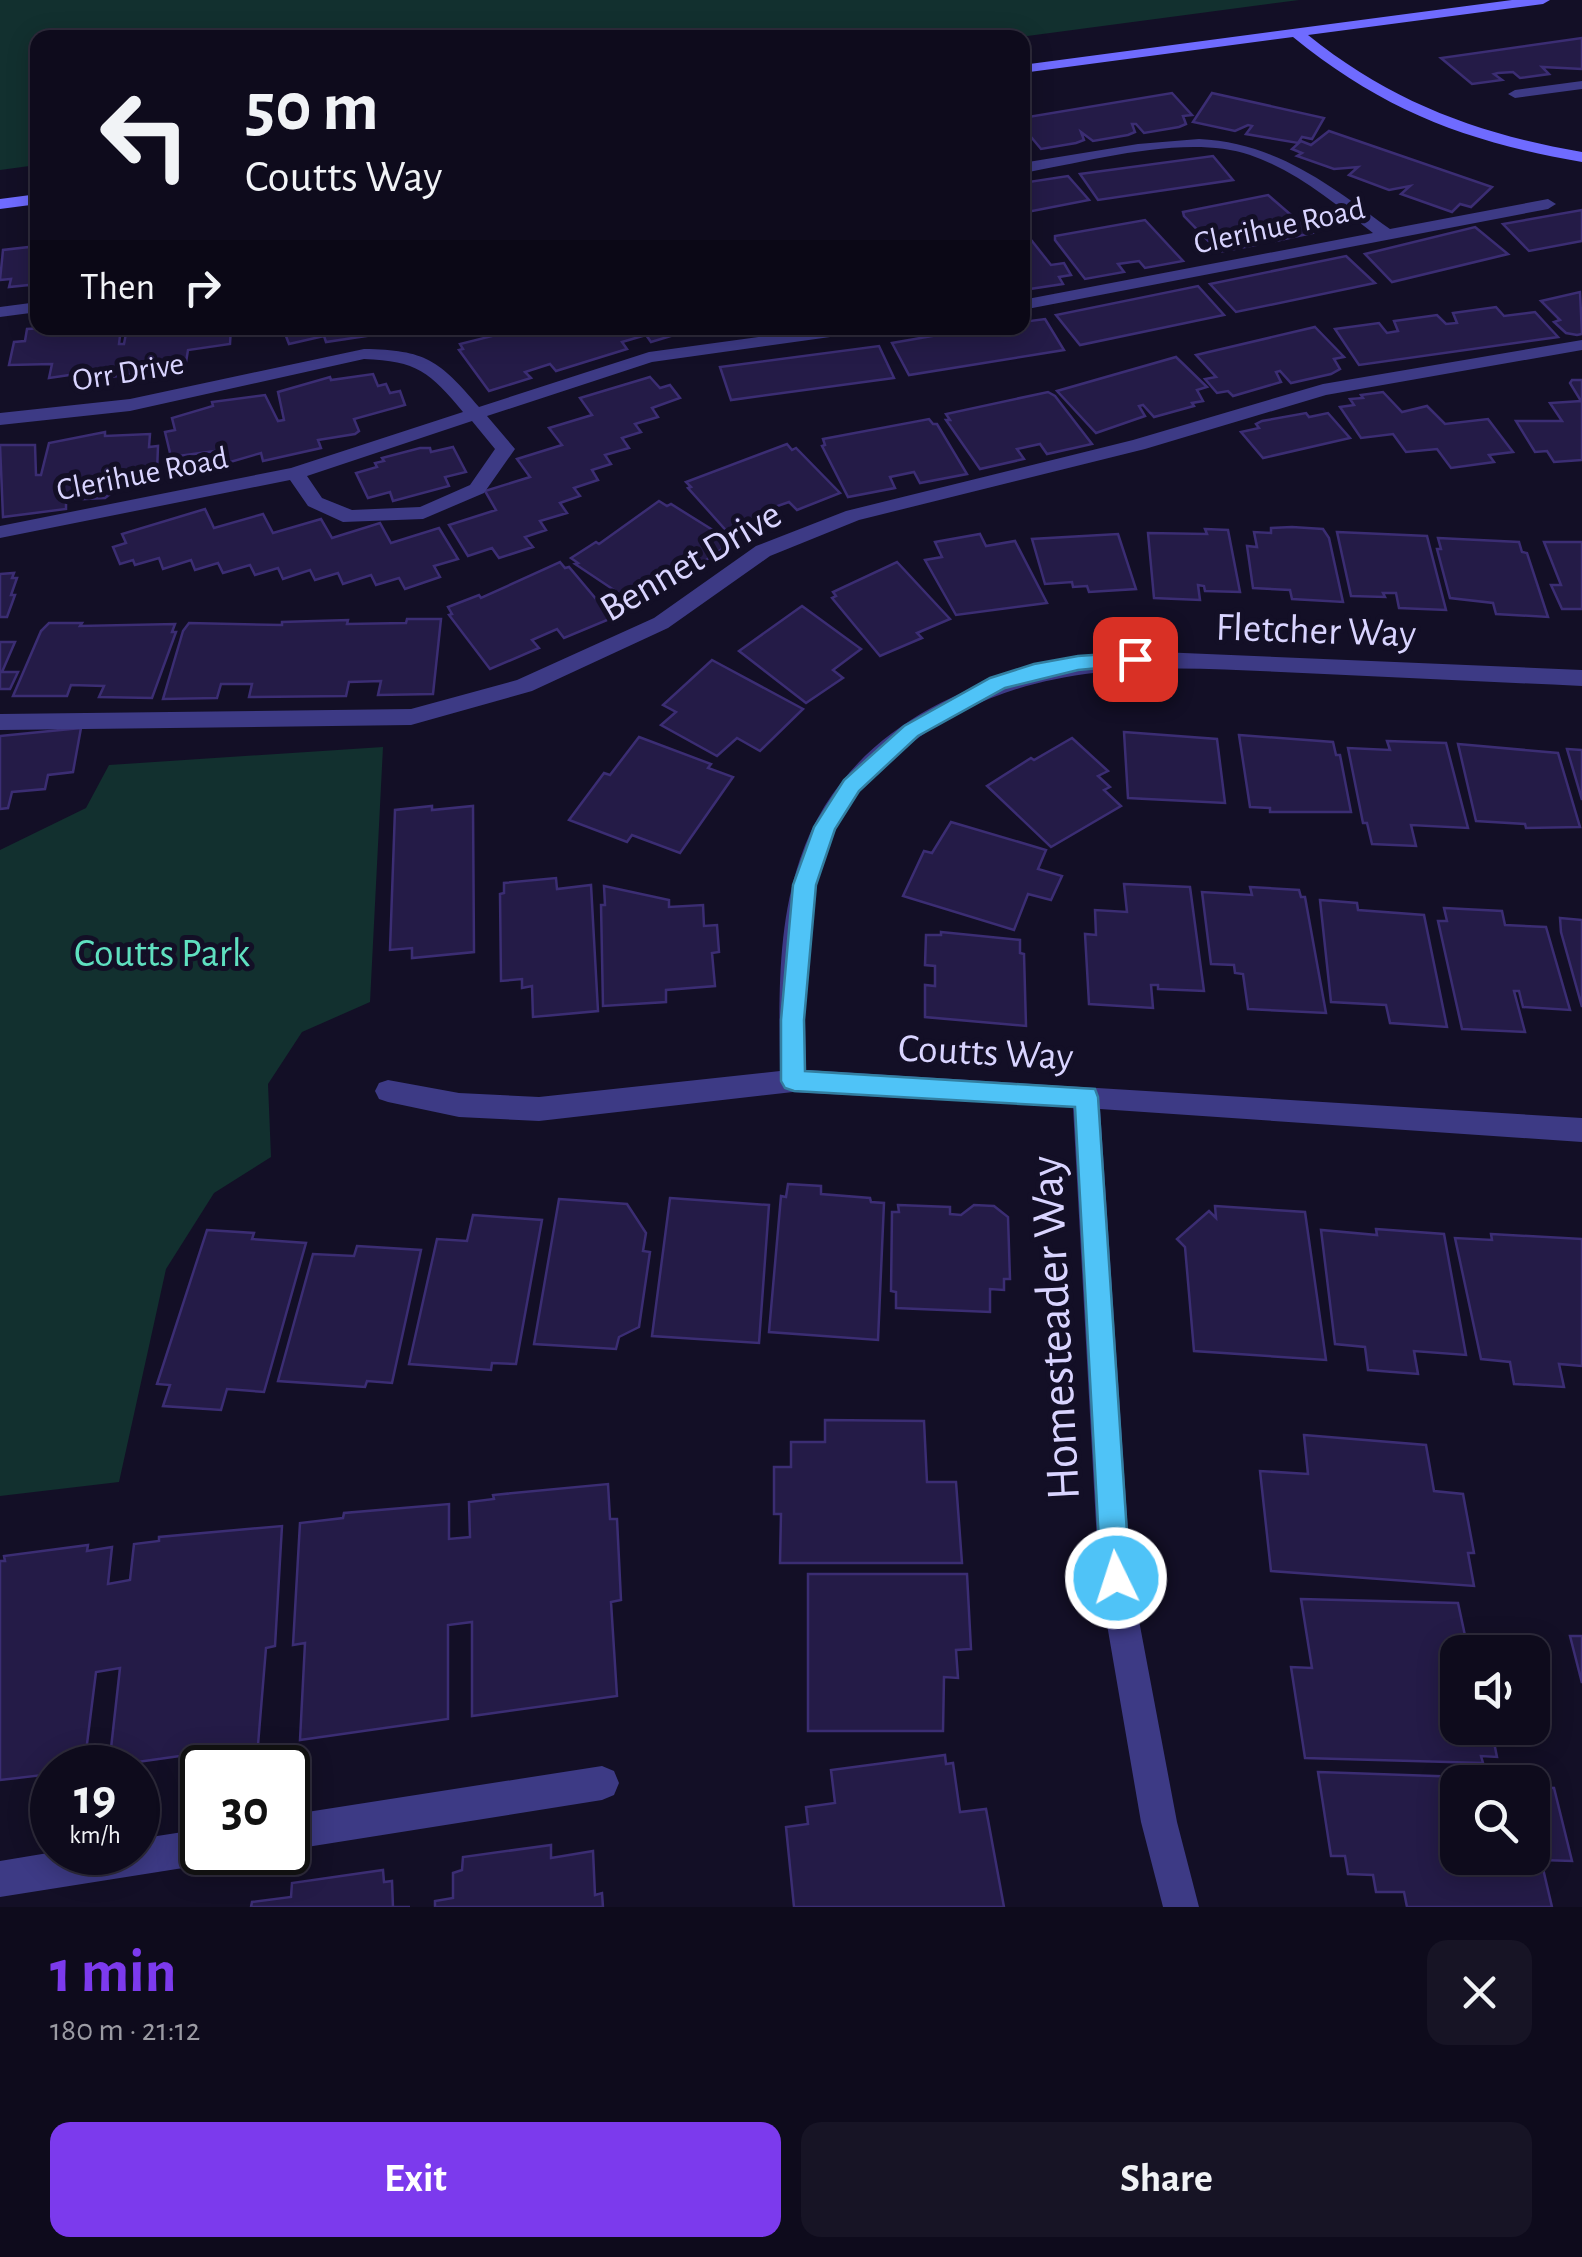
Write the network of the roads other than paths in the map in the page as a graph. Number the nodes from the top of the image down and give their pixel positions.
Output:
1 (1543, 0) edge
2 (1296, 32) junction
3 (1030, 68) edge
4 (1582, 85) edge
5 (1514, 94) dead end
6 (1582, 157) edge
7 (1030, 167) edge
8 (30, 201) edge
9 (0, 204) edge
10 (1548, 204) dead end
11 (1386, 234) junction
12 (1030, 304) edge
13 (30, 308) edge
14 (0, 312) edge
15 (806, 335) edge
16 (1582, 344) edge
17 (478, 416) junction
18 (0, 418) edge
19 (295, 474) junction
20 (0, 532) edge
21 (1582, 678) edge
22 (0, 722) edge
23 (794, 1081) junction
24 (388, 1091) dead end
25 (1086, 1097) junction
26 (1582, 1130) edge
27 (602, 1783) dead end
28 (310, 1830) edge
29 (180, 1850) edge
30 (0, 1879) edge
31 (1181, 1907) edge

1 - 2 main road
2 - 3 main road
2 - 6 main road
4 - 5 street
7 - 11 street
8 - 9 main road
10 - 11 street, Clerihue Road
11 - 12 street, Clerihue Road
13 - 14 street
15 - 17 street, Clerihue Road
16 - 22 street, Bennet Drive
17 - 18 street, Orr Drive
17 - 19 street, Clerihue Road
17 - 19 street
19 - 20 street, Clerihue Road
21 - 23 street, Fletcher Way
23 - 24 street, Coutts Way
23 - 25 street, Coutts Way
25 - 26 street, Coutts Way
25 - 31 street, Homesteader Way
27 - 28 street
29 - 30 street

